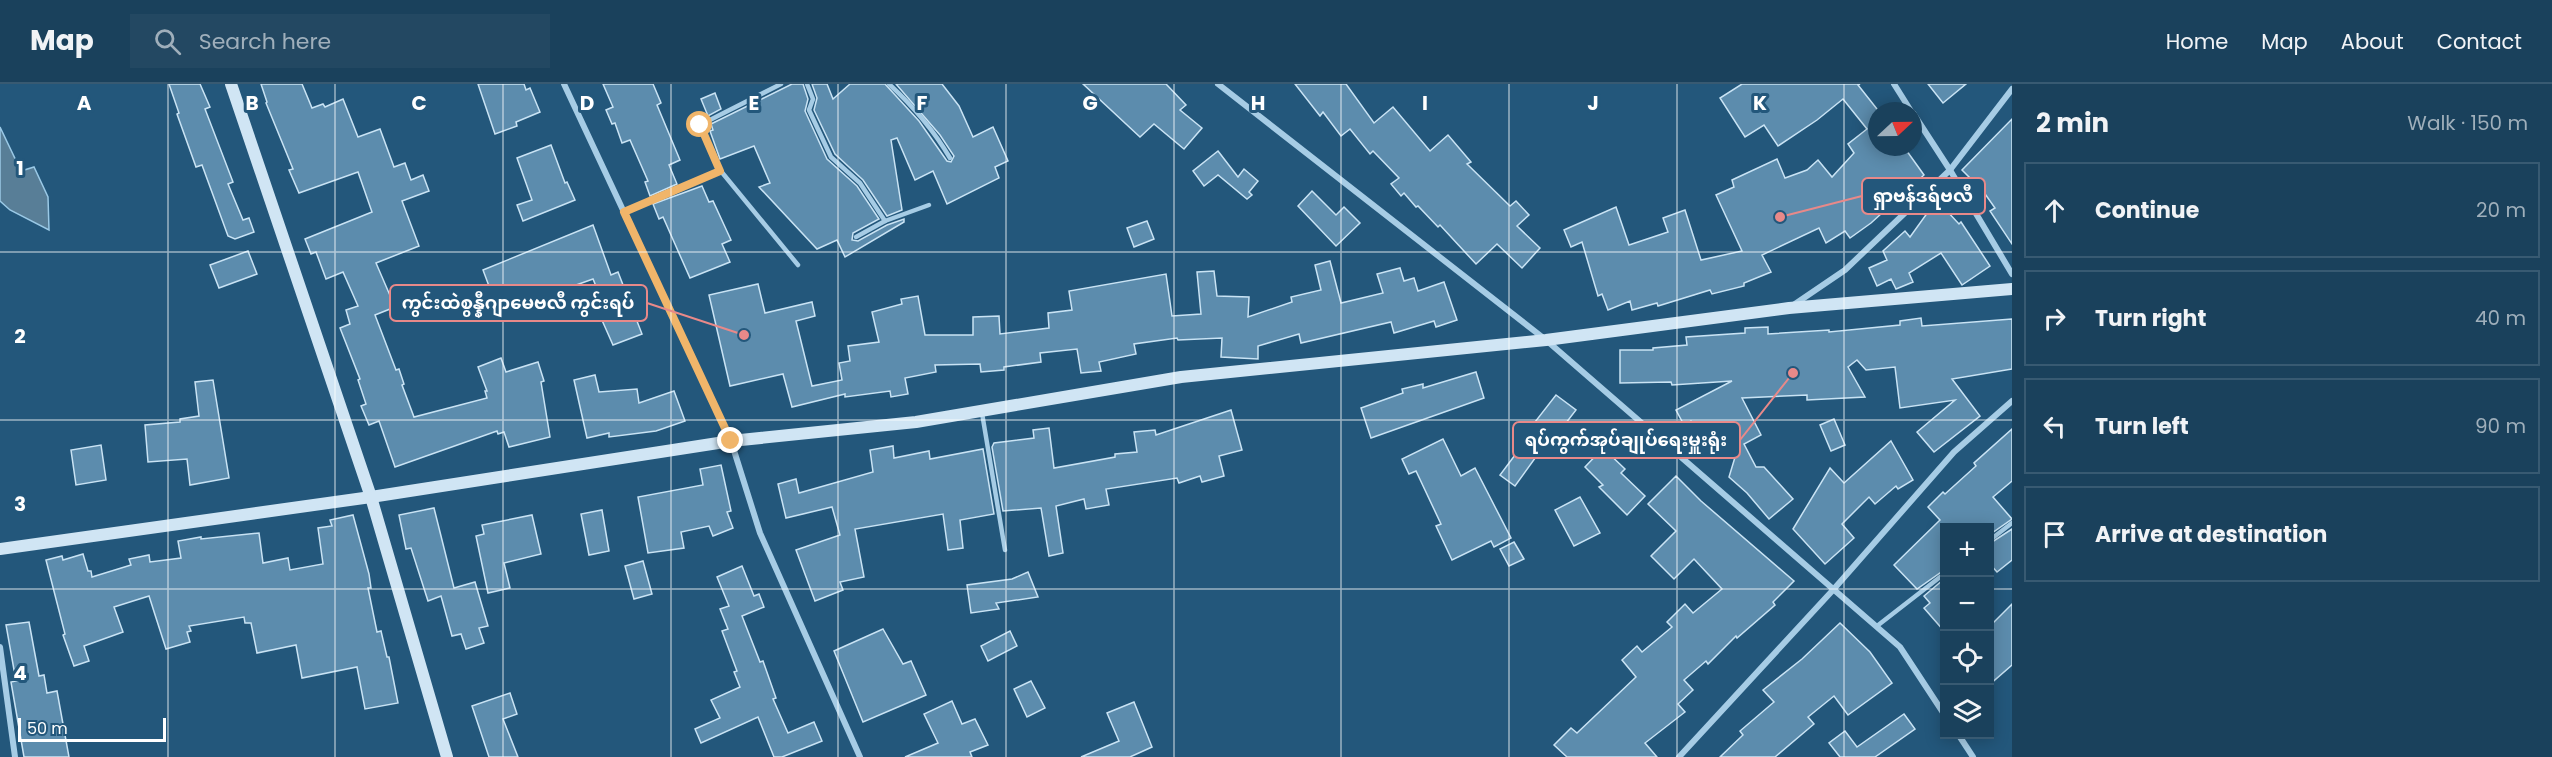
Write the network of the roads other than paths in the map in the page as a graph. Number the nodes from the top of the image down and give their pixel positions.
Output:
1 (231, 84) edge
2 (564, 84) edge
3 (782, 84) edge
4 (807, 84) edge
5 (888, 84) edge
6 (1218, 84) edge
7 (1894, 84) edge
8 (2012, 89) edge
9 (1906, 102) edge
10 (1922, 127) edge
11 (950, 158) dead end
12 (1950, 170) junction
13 (720, 171) junction
14 (929, 206) dead end
15 (624, 212) junction
16 (885, 221) junction
17 (856, 237) dead end
18 (798, 265) dead end
19 (2012, 274) edge
20 (2012, 289) edge
21 (1788, 308) junction
22 (1546, 340) junction
23 (2012, 401) edge
24 (981, 411) junction
25 (731, 441) junction
26 (370, 497) junction
27 (2012, 523) edge
28 (1994, 536) edge
29 (0, 549) edge
30 (1005, 550) dead end
31 (1940, 577) edge
32 (1833, 590) junction
33 (1876, 626) junction
34 (0, 647) edge
35 (8, 700) junction
36 (0, 702) edge
37 (1940, 708) edge
38 (1961, 739) edge
39 (15, 757) edge
40 (447, 757) edge
41 (860, 757) edge
42 (1679, 757) edge
43 (1973, 757) edge

1 - 26 main road
2 - 15 street
3 - 13 lane
4 - 16 lane
5 - 11 lane
6 - 22 street
7 - 9 street
8 - 12 street
10 - 12 street
12 - 19 street
12 - 21 street
13 - 15 lane
13 - 18 lane
14 - 16 lane
15 - 25 street
16 - 17 lane
20 - 21 main road
21 - 22 main road
22 - 24 main road
22 - 32 street
23 - 32 street
24 - 25 main road
24 - 30 lane
25 - 26 main road
25 - 41 street
26 - 29 main road
26 - 40 main road
27 - 28 lane
31 - 33 lane
32 - 33 street
32 - 42 street
33 - 37 street
34 - 35 street
35 - 36 street
35 - 39 street
38 - 43 street

